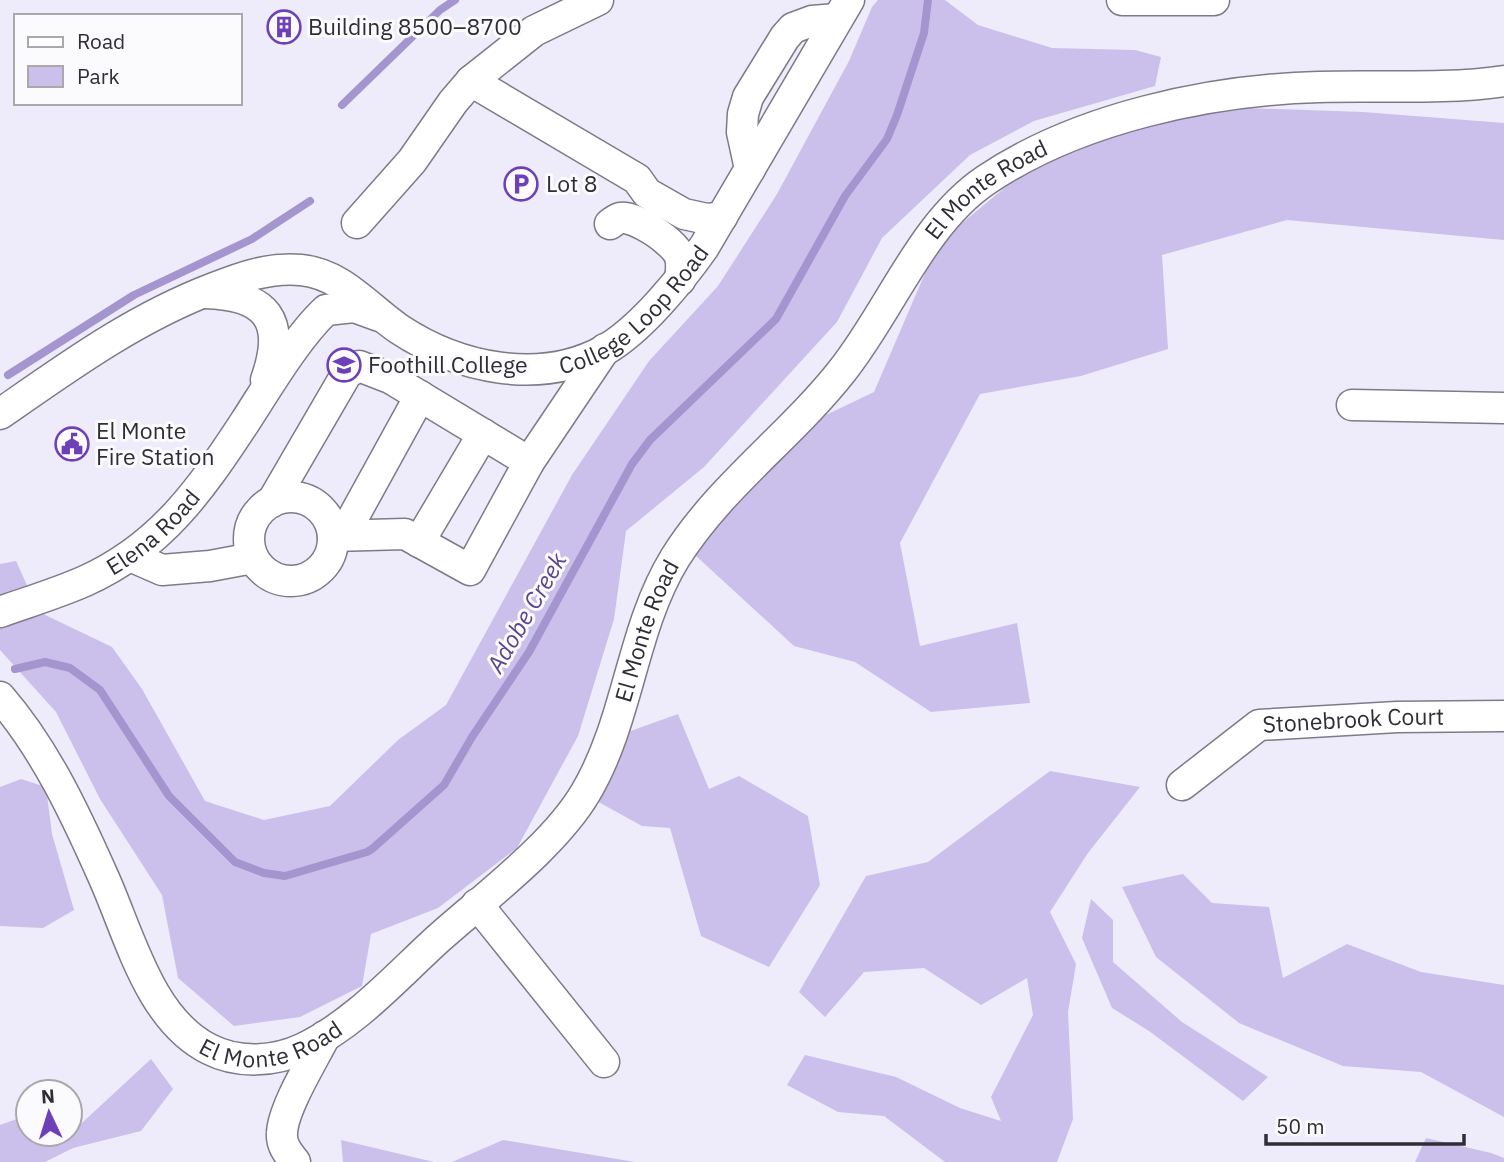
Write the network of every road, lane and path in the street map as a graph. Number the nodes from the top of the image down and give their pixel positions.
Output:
1 (598, 0) edge
2 (1122, 0) edge
3 (1214, 0) edge
4 (843, 9) edge
5 (1504, 80) edge
6 (471, 81) junction
7 (1465, 86) junction
8 (1504, 93) edge
9 (722, 217) junction
10 (357, 223) dead end
11 (610, 224) dead end
12 (680, 280) junction
13 (201, 293) junction
14 (386, 320) junction
15 (605, 349) junction
16 (420, 396) junction
17 (260, 397) junction
18 (1352, 405) dead end
19 (1504, 408) edge
20 (0, 414) edge
21 (483, 434) junction
22 (529, 462) junction
23 (272, 502) junction
24 (339, 535) junction
25 (419, 542) junction
26 (130, 556) junction
27 (253, 558) junction
28 (0, 612) edge
29 (0, 679) edge
30 (5, 702) edge
31 (1504, 716) edge
32 (1182, 785) dead end
33 (477, 904) junction
34 (324, 1036) junction
35 (604, 1062) dead end
36 (295, 1162) edge

1 - 6 street
2 - 3 street
4 - 9 street, College Loop Road
5 - 7 street, El Monte Road
6 - 9 street
6 - 10 street
7 - 8 street, El Monte Road
7 - 33 street, El Monte Road
9 - 12 street, College Loop Road
11 - 12 street
12 - 15 street, College Loop Road
13 - 14 street, College Loop Road
13 - 17 street, Elena Road
13 - 20 street, College Loop Road
14 - 15 street, College Loop Road
14 - 17 street, Elena Road
15 - 22 street
16 - 21 street
16 - 23 street
16 - 24 street
17 - 26 street, Elena Road
18 - 19 street
21 - 22 street
21 - 25 street
22 - 25 street
23 - 24 street
23 - 27 street
24 - 25 street
24 - 27 street
26 - 27 street
26 - 28 street, Elena Road
29 - 30 street, El Monte Road
30 - 34 street, El Monte Road
31 - 32 street, Stonebrook Court
33 - 34 street, El Monte Road
33 - 35 street
34 - 36 street

